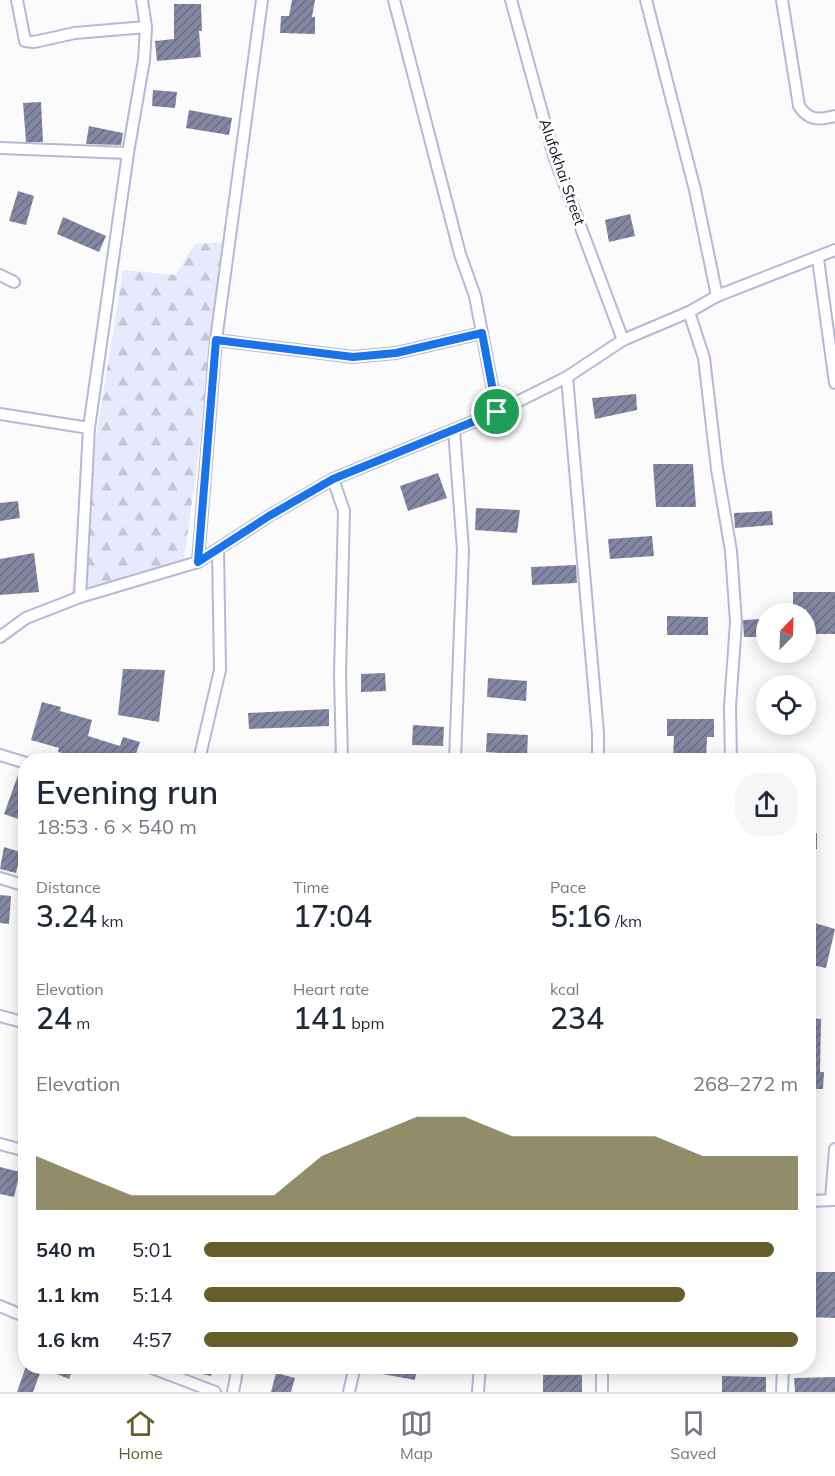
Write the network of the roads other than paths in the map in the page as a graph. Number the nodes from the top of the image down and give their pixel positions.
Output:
1 (17, 0) edge
2 (142, 0) edge
3 (262, 0) edge
4 (394, 0) edge
5 (511, 0) edge
6 (646, 0) edge
7 (782, 0) edge
8 (146, 27) junction
9 (835, 116) edge
10 (0, 148) edge
11 (128, 153) junction
12 (835, 250) edge
13 (818, 259) junction
14 (0, 275) edge
15 (14, 282) dead end
16 (717, 296) junction
17 (689, 312) junction
18 (482, 333) junction
19 (216, 340) junction
20 (624, 340) junction
21 (567, 378) junction
22 (835, 383) edge
23 (497, 412) junction
24 (0, 414) edge
25 (89, 428) junction
26 (454, 430) junction
27 (333, 479) junction
28 (218, 550) junction
29 (198, 562) junction
30 (80, 597) junction
31 (0, 637) edge
32 (201, 753) edge
33 (342, 753) edge
34 (455, 753) edge
35 (598, 753) edge
36 (730, 753) edge
37 (0, 755) edge
38 (18, 761) edge
39 (0, 878) edge
40 (18, 884) edge
41 (0, 1016) edge
42 (18, 1021) edge
43 (0, 1144) edge
44 (18, 1149) edge
45 (835, 1149) edge
46 (833, 1199) edge
47 (816, 1200) edge
48 (0, 1306) edge
49 (18, 1314) edge
50 (168, 1374) edge
51 (236, 1374) edge
52 (353, 1374) edge
53 (479, 1374) edge
54 (602, 1374) edge
55 (783, 1374) edge
56 (215, 1392) edge
57 (233, 1392) edge
58 (350, 1392) edge
59 (478, 1392) edge
60 (602, 1392) edge
61 (782, 1392) edge

1 - 8 street
2 - 8 street
3 - 19 street
4 - 18 street
5 - 20 street, Alufokhai Street
6 - 16 street
7 - 9 street
8 - 11 street
10 - 11 street
11 - 25 street
12 - 13 street
13 - 16 street
13 - 22 street
14 - 15 street
16 - 17 street
17 - 20 street
17 - 36 street
18 - 19 street
18 - 23 street
19 - 29 street
20 - 21 street
21 - 23 street
21 - 35 street
23 - 26 street
24 - 25 street
25 - 30 street
26 - 27 street
26 - 34 street
27 - 28 street
27 - 33 street
28 - 29 street
28 - 32 street
29 - 30 street
30 - 31 street
37 - 38 street
39 - 40 street
41 - 42 street
43 - 44 street
45 - 46 street
46 - 47 street
48 - 49 street
50 - 56 street
51 - 57 street
52 - 58 street
53 - 59 street
54 - 60 street
55 - 61 street

